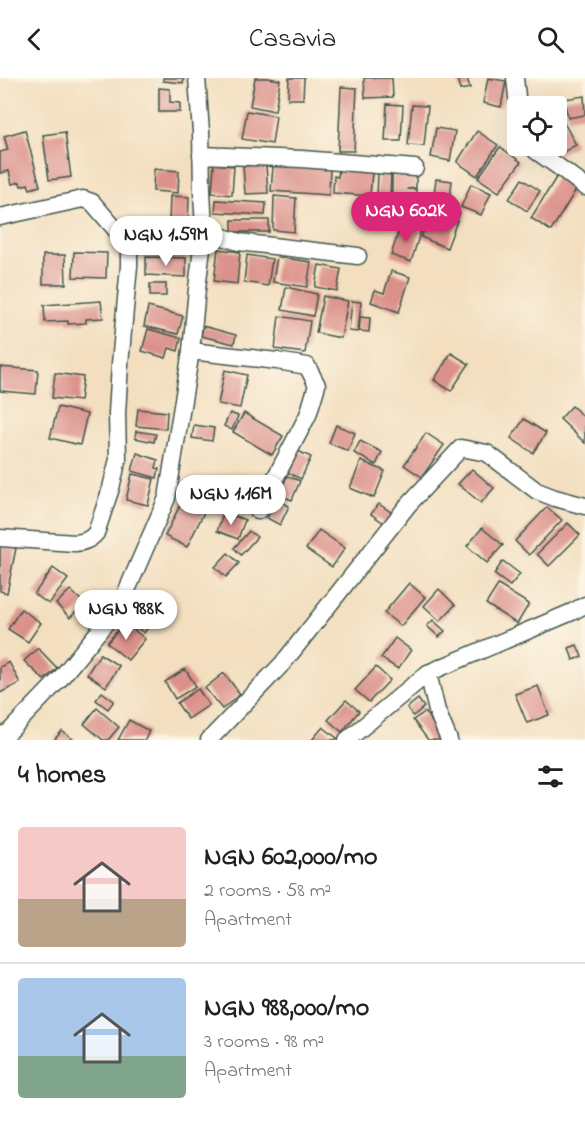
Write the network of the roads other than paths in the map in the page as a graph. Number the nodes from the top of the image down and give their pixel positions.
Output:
1 (197, 78) edge
2 (515, 78) edge
3 (517, 96) edge
4 (201, 155) junction
5 (543, 156) edge
6 (415, 168) dead end
7 (585, 187) edge
8 (0, 217) edge
9 (204, 231) junction
10 (358, 256) dead end
11 (191, 351) junction
12 (585, 506) edge
13 (258, 511) dead end
14 (0, 538) edge
15 (585, 604) edge
16 (428, 673) junction
17 (0, 735) edge
18 (209, 740) edge
19 (347, 740) edge
20 (449, 740) edge

1 - 4 street
2 - 3 street
4 - 6 street
4 - 9 street
5 - 7 street
8 - 14 street
9 - 10 street
9 - 11 street
11 - 13 street
11 - 17 street
12 - 18 street
15 - 16 street
16 - 19 street
16 - 20 street

